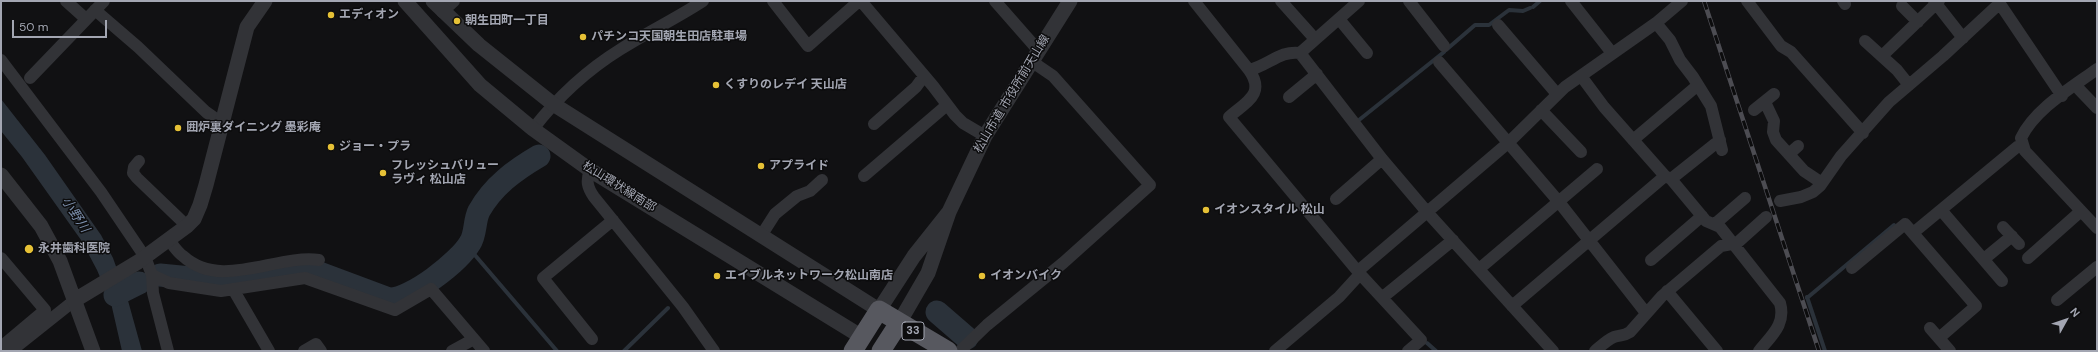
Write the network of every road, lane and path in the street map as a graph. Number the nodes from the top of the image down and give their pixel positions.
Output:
1 (66, 1) edge
2 (265, 1) edge
3 (405, 1) edge
4 (454, 1) edge
5 (704, 1) edge
6 (773, 1) edge
7 (860, 1) edge
8 (995, 1) edge
9 (1070, 1) edge
10 (1194, 1) edge
11 (1281, 1) edge
12 (1359, 1) edge
13 (1409, 1) edge
14 (1571, 1) edge
15 (1682, 1) edge
16 (1747, 1) edge
17 (1936, 2) edge
18 (1999, 2) edge
19 (99, 5) edge
20 (437, 6) edge
21 (1902, 6) dead end
22 (86, 19) junction
23 (1339, 19) junction
24 (1656, 22) junction
25 (1918, 22) junction
26 (1498, 25) dead end
27 (1963, 38) junction
28 (1315, 39) junction
29 (1865, 41) dead end
30 (1444, 46) dead end
31 (1300, 53) junction
32 (1367, 53) dead end
33 (1612, 53) junction
34 (1035, 55) junction
35 (1882, 56) junction
36 (1, 60) edge
37 (1439, 62) dead end
38 (1249, 70) junction
39 (2097, 70) edge
40 (1317, 74) junction
41 (924, 76) junction
42 (1580, 76) junction
43 (30, 78) dead end
44 (1698, 85) junction
45 (1909, 85) junction
46 (2075, 85) junction
47 (1557, 94) junction
48 (2062, 96) junction
49 (1289, 97) dead end
50 (553, 104) junction
51 (948, 105) junction
52 (2097, 108) edge
53 (1541, 110) junction
54 (1754, 110) dead end
55 (223, 124) junction
56 (874, 124) dead end
57 (533, 129) junction
58 (1863, 132) junction
59 (985, 136) junction
60 (1633, 140) junction
61 (1508, 143) junction
62 (1798, 146) dead end
63 (2022, 146) junction
64 (1581, 152) dead end
65 (1789, 154) junction
66 (1382, 160) junction
67 (139, 161) dead end
68 (1597, 169) dead end
69 (590, 170) junction
70 (1, 175) edge
71 (864, 176) dead end
72 (1668, 178) junction
73 (822, 180) dead end
74 (1822, 183) junction
75 (1745, 198) dead end
76 (1336, 199) dead end
77 (1780, 200) dead end
78 (1559, 202) junction
79 (1941, 210) junction
80 (2081, 211) junction
81 (949, 212) junction
82 (1426, 212) junction
83 (1702, 216) junction
84 (1766, 217) dead end
85 (613, 220) junction
86 (1716, 223) junction
87 (187, 226) junction
88 (2003, 227) dead end
89 (2097, 228) edge
90 (1913, 233) junction
91 (761, 236) junction
92 (169, 240) junction
93 (1452, 240) junction
94 (1590, 240) junction
95 (1733, 243) junction
96 (1, 258) edge
97 (2028, 258) dead end
98 (1984, 259) junction
99 (142, 260) junction
100 (319, 260) dead end
101 (1651, 260) dead end
102 (2097, 267) edge
103 (1852, 268) dead end
104 (1479, 269) junction
105 (1359, 273) junction
106 (152, 275) junction
107 (2002, 281) dead end
108 (233, 289) junction
109 (1667, 291) junction
110 (80, 297) junction
111 (1383, 297) junction
112 (2057, 300) dead end
113 (1512, 306) junction
114 (878, 310) junction
115 (1646, 313) junction
116 (899, 323) junction
117 (1930, 328) dead end
118 (1939, 338) junction
119 (474, 339) junction
120 (592, 339) dead end
121 (857, 344) edge
122 (1, 347) edge
123 (1548, 349) edge
124 (1711, 349) edge
125 (883, 350) edge
126 (11, 351) edge
127 (92, 351) edge
128 (168, 351) edge
129 (269, 351) edge
130 (304, 351) edge
131 (321, 351) edge
132 (452, 351) edge
133 (484, 351) edge
134 (714, 351) edge
135 (948, 351) edge
136 (960, 351) edge
137 (1275, 351) edge
138 (1408, 351) edge
139 (1595, 351) edge
140 (1759, 351) edge
141 (1950, 351) edge

1 - 22 street
2 - 55 street
3 - 57 street, 松山環状線南部
4 - 20 street
5 - 50 street
6 - 7 street
7 - 41 street
8 - 34 street
9 - 34 street, 松山市道 市役所前天山線
10 - 38 street
11 - 28 street
12 - 23 street
13 - 30 street
14 - 33 street
15 - 24 street
16 - 58 street
17 - 25 street
17 - 27 street
18 - 27 street
18 - 48 street
19 - 22 street
19 - 55 street
20 - 50 street
21 - 25 street
22 - 43 street
23 - 28 street
23 - 32 street
24 - 33 street
24 - 44 street
25 - 35 street
26 - 47 street
27 - 45 street
28 - 31 street
29 - 35 street
31 - 38 street
31 - 40 street
33 - 42 street
34 - 59 street, 松山市道 市役所前天山線
34 - 136 street
35 - 45 street
36 - 99 street
37 - 61 street
38 - 105 street
39 - 46 street
40 - 49 street
40 - 66 street
41 - 51 street
41 - 56 street
42 - 47 street
42 - 60 street
44 - 60 street
44 - 72 street
45 - 58 street
46 - 48 street
46 - 52 street
47 - 53 street
48 - 63 street
50 - 57 street
50 - 91 street
51 - 59 street
51 - 71 street
53 - 61 street
53 - 64 street
54 - 65 street
55 - 87 street
57 - 69 street, 松山環状線南部
58 - 74 street
59 - 81 street, 松山市道 市役所前天山線
60 - 72 street
61 - 78 street
61 - 82 street
62 - 65 street
63 - 79 street
63 - 80 street
65 - 74 street
66 - 76 street
66 - 82 street
67 - 87 street
68 - 78 street
69 - 85 street
69 - 121 street, 松山環状線南部
70 - 110 street
72 - 83 street
72 - 94 street
73 - 91 street
74 - 77 street
75 - 86 street
78 - 94 street
78 - 104 street
79 - 90 street
79 - 98 street
80 - 89 street
80 - 97 street
81 - 114 street, 松山市道 市役所前天山線
81 - 116 street, 松山市道 市役所前天山線
82 - 93 street
82 - 105 street
83 - 86 street
83 - 101 street
84 - 95 street
85 - 120 street
85 - 134 street
86 - 95 street
87 - 92 street
88 - 98 street
90 - 103 street
90 - 118 street
91 - 114 street
92 - 99 street
92 - 100 street
93 - 104 street
93 - 111 street
94 - 113 street
94 - 115 street
95 - 109 street
95 - 140 street
96 - 122 street
98 - 107 street
99 - 106 street
99 - 110 street
102 - 112 street
104 - 113 street
105 - 111 street
105 - 137 street
106 - 108 street
106 - 128 street
108 - 119 street
108 - 129 street
109 - 115 street
109 - 124 street
110 - 126 street
110 - 127 street
111 - 138 street
113 - 123 street
114 - 116 highway, 33
114 - 121 highway
115 - 139 street
116 - 125 highway, 33
116 - 135 highway, 33
117 - 118 street
118 - 141 street
119 - 132 street
119 - 133 street
121 - 125 highway, 33
130 - 131 street

